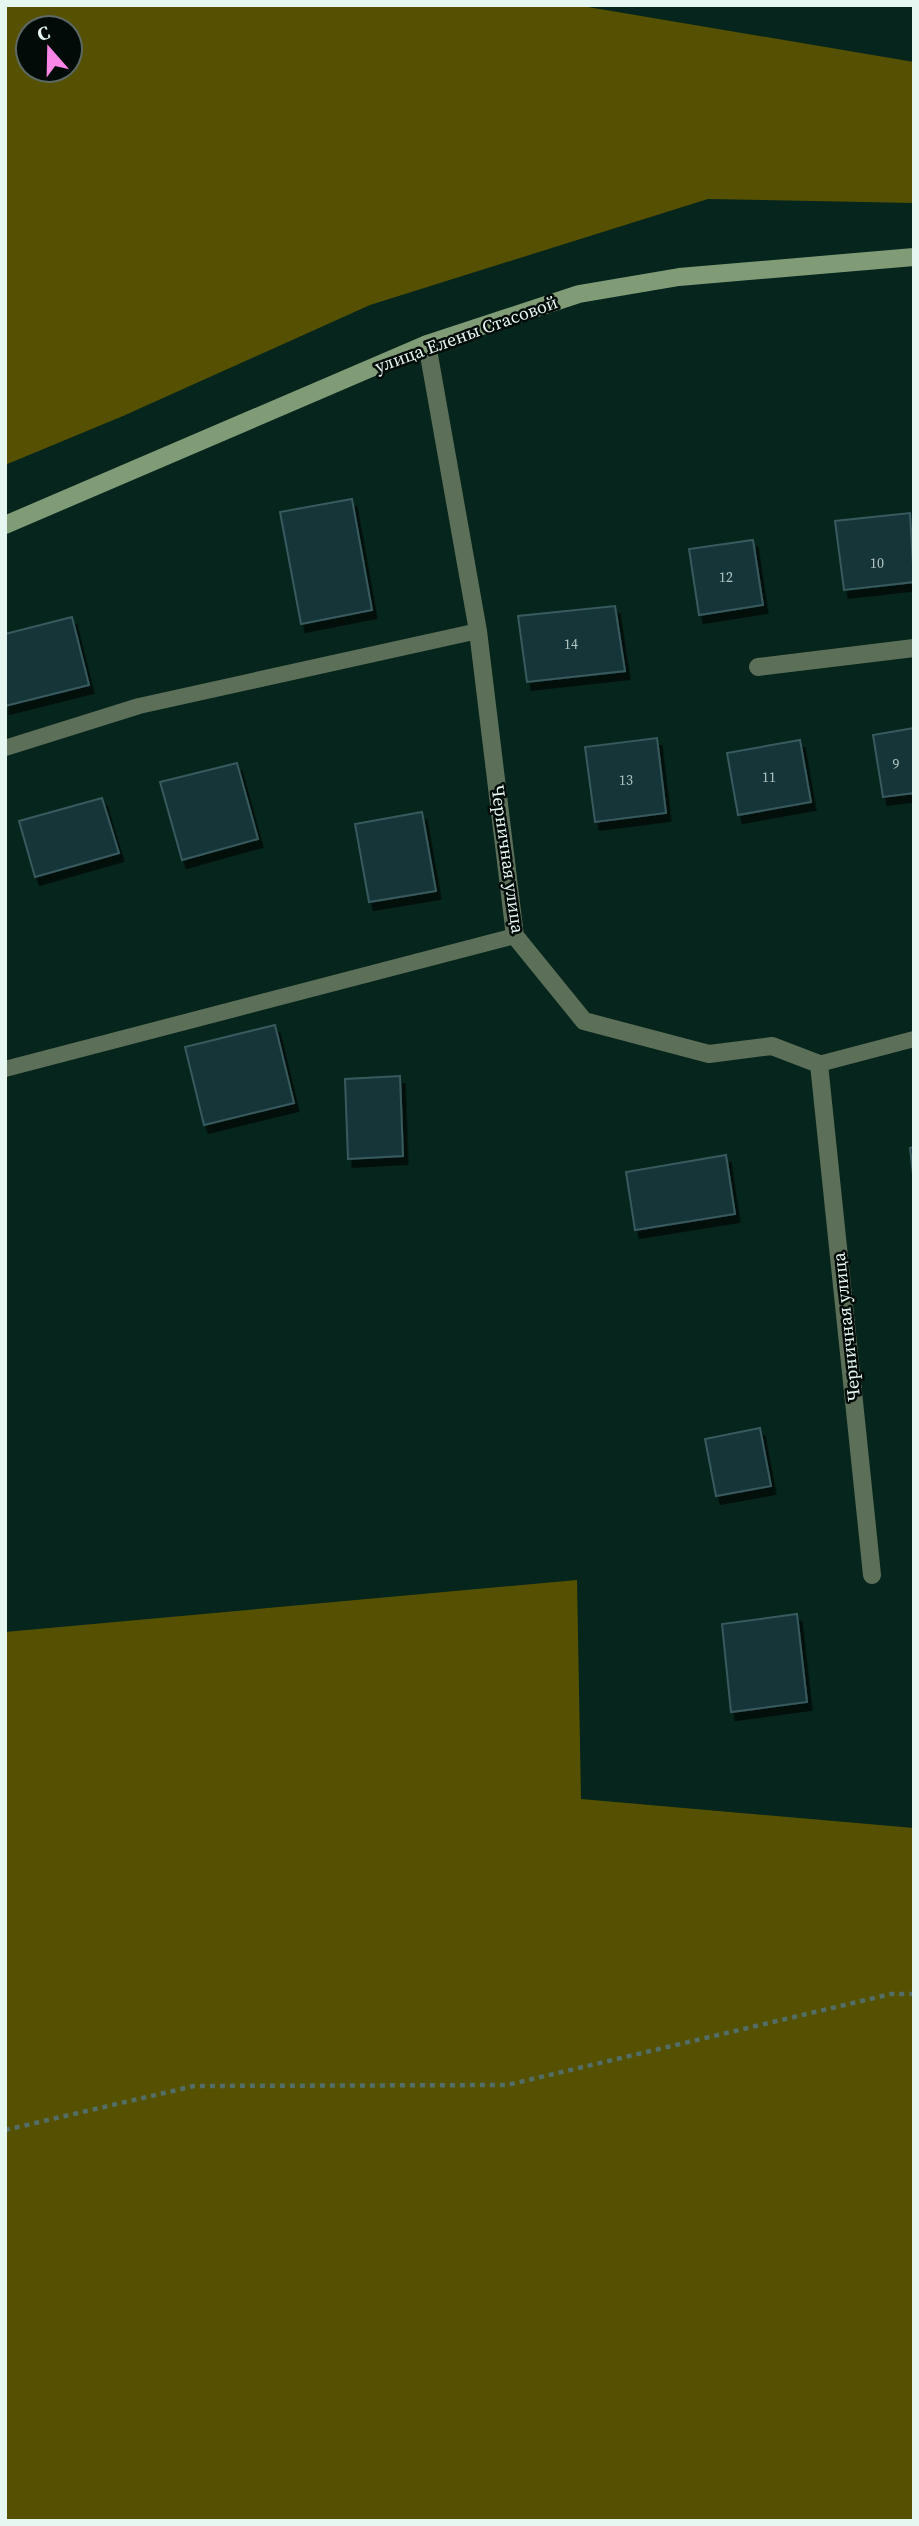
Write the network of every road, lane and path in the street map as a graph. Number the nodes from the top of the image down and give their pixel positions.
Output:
1 (914, 257) edge
2 (428, 344) junction
3 (5, 525) edge
4 (478, 631) junction
5 (914, 648) edge
6 (758, 667) dead end
7 (5, 748) edge
8 (515, 936) junction
9 (914, 1039) edge
10 (819, 1064) junction
11 (5, 1069) edge
12 (872, 1575) dead end
13 (914, 1994) edge
14 (5, 2130) edge

1 - 2 main road, улица Елены Стасовой
2 - 3 main road, улица Елены Стасовой
2 - 4 street, Черничная улица
4 - 7 lane
4 - 8 street, Черничная улица
5 - 6 street
8 - 10 street, Черничная улица
8 - 11 lane
9 - 10 lane
10 - 12 street, Черничная улица
13 - 14 path

